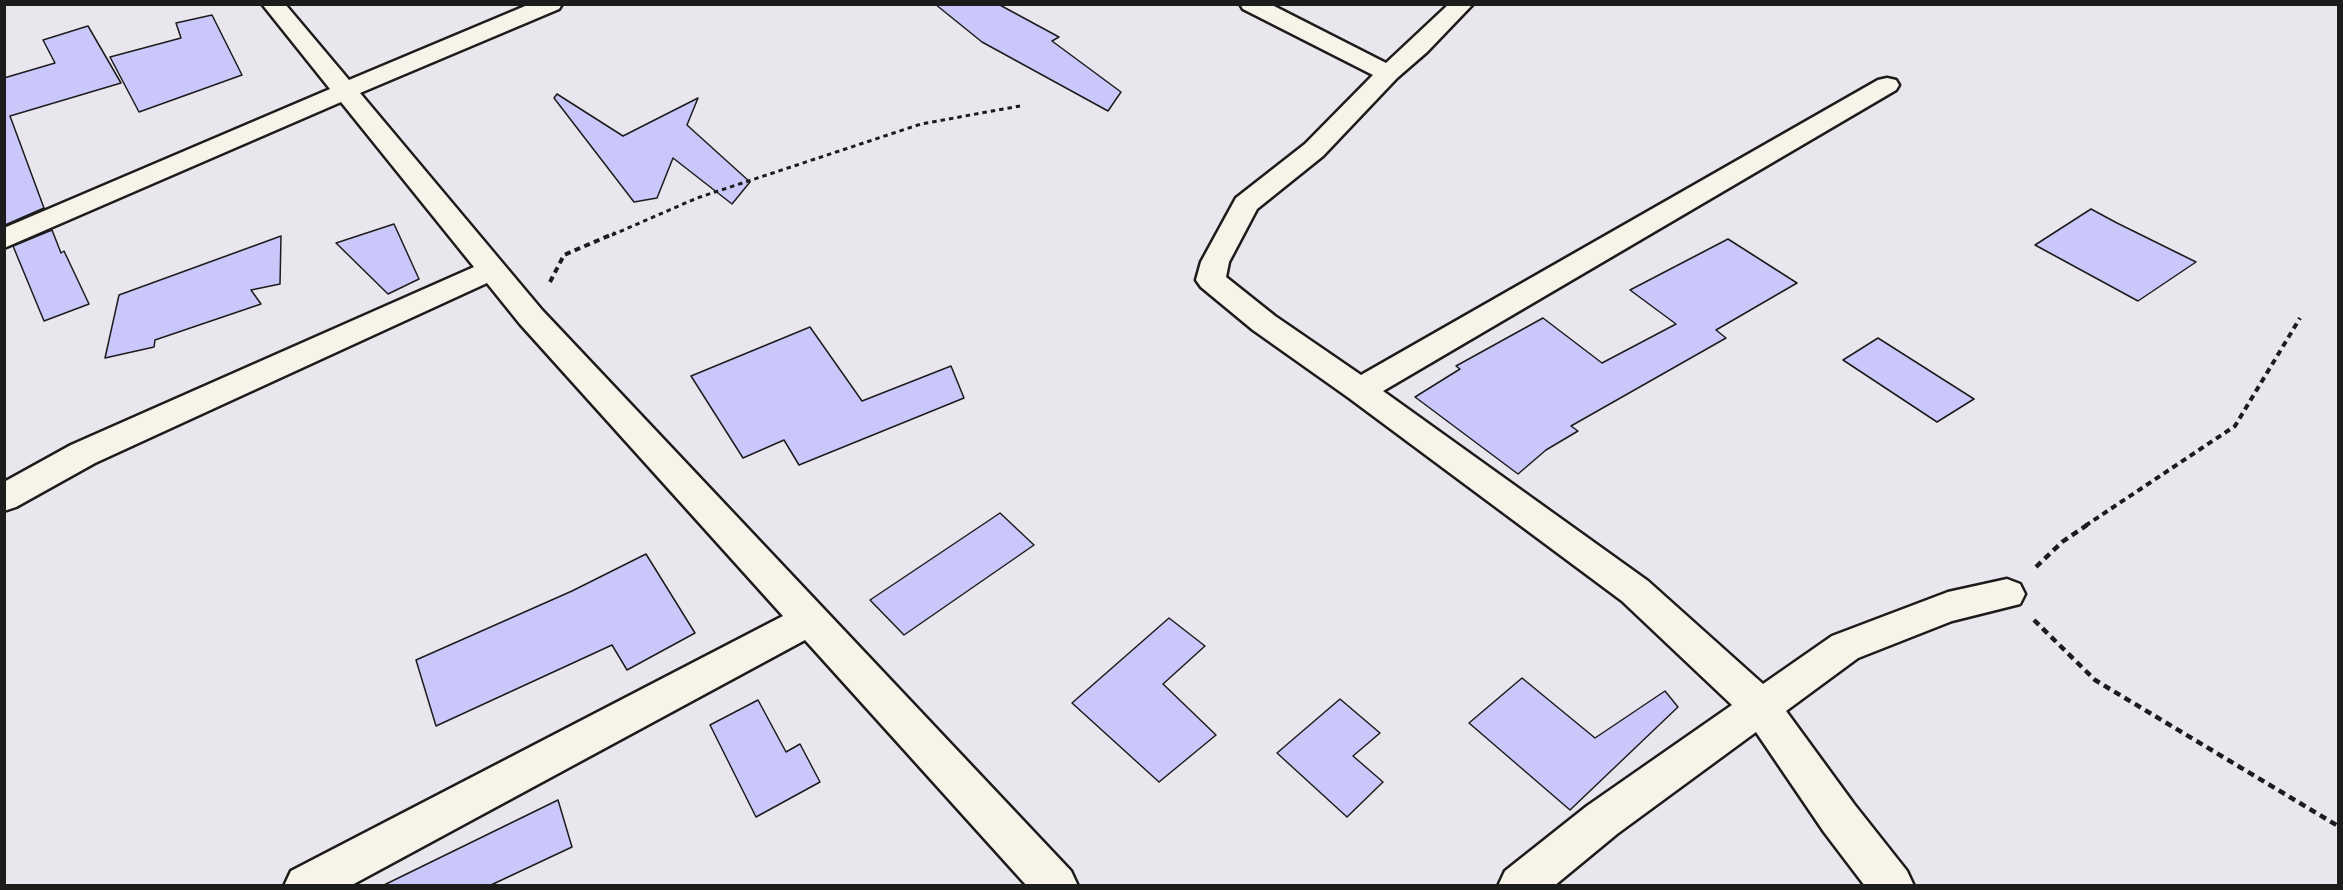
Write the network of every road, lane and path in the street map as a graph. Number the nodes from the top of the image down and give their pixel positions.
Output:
1 (273, 4) edge
2 (551, 4) edge
3 (1251, 4) edge
4 (1462, 4) edge
5 (1388, 73) junction
6 (1887, 85) dead end
7 (343, 92) junction
8 (1020, 106) dead end
9 (4, 239) edge
10 (492, 270) junction
11 (531, 317) junction
12 (2300, 318) dead end
13 (1360, 390) junction
14 (4, 498) edge
15 (2007, 594) junction
16 (811, 619) junction
17 (1761, 707) junction
18 (2338, 826) edge
19 (306, 885) edge
20 (1056, 885) edge
21 (1520, 885) edge
22 (1892, 885) edge

1 - 7 street
2 - 7 street
3 - 5 street
4 - 5 street
5 - 13 street
6 - 13 street
7 - 9 street
7 - 10 street
8 - 11 path
10 - 11 street
10 - 14 street
11 - 16 street
12 - 15 path
13 - 17 street
15 - 17 street
15 - 18 path
16 - 19 street
16 - 20 street
17 - 21 street
17 - 22 street

